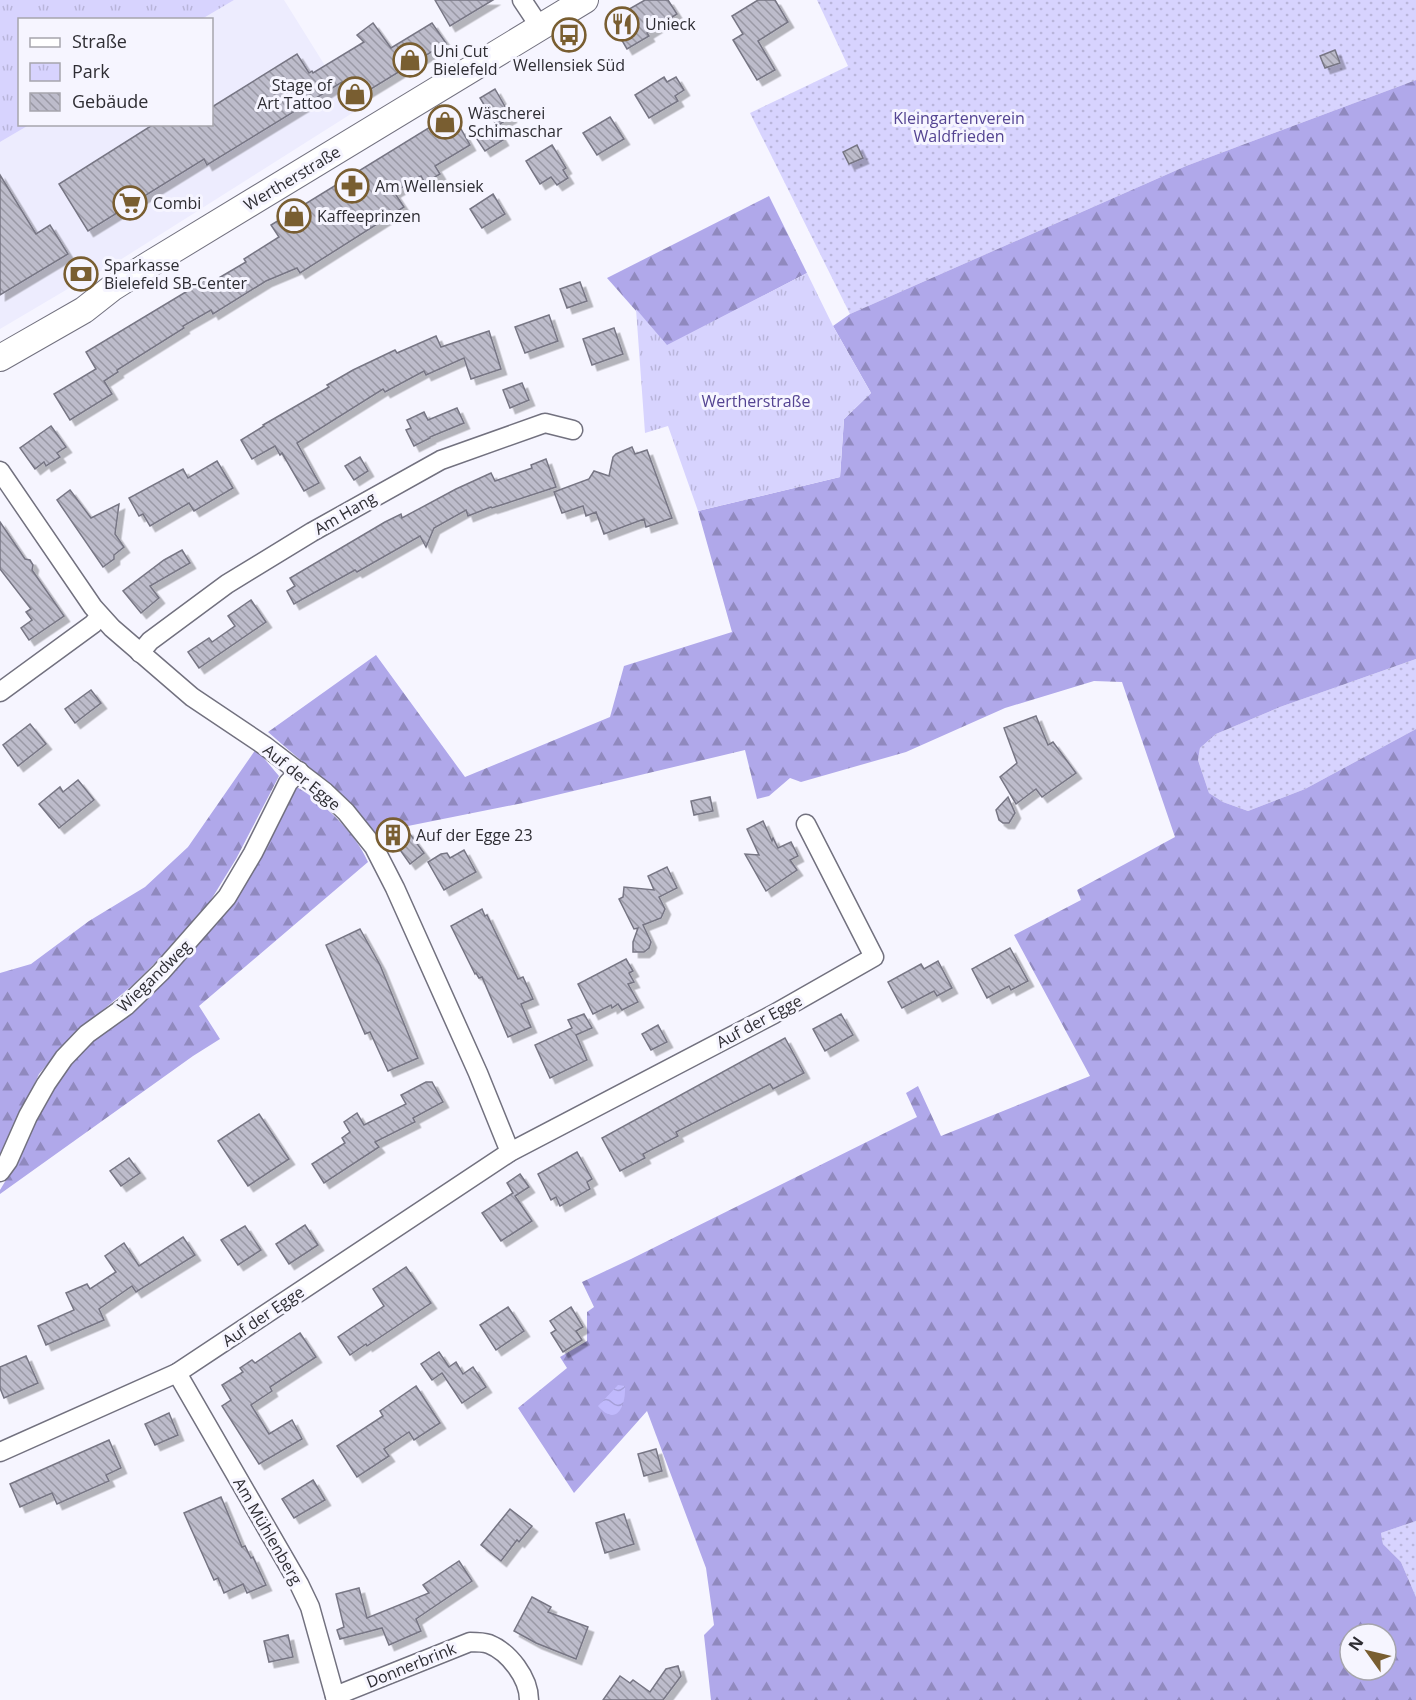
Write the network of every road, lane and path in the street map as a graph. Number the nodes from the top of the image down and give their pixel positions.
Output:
1 (522, 0) edge
2 (585, 0) edge
3 (540, 27) junction
4 (0, 358) edge
5 (573, 430) dead end
6 (0, 471) edge
7 (100, 616) junction
8 (140, 653) junction
9 (0, 692) edge
10 (299, 771) junction
11 (806, 824) dead end
12 (510, 1152) junction
13 (0, 1172) edge
14 (177, 1373) junction
15 (0, 1452) edge
16 (335, 1698) edge
17 (529, 1700) edge

1 - 3 street
2 - 3 main road, Wertherstraße
3 - 4 main road, Wertherstraße
5 - 8 street, Am Hang
6 - 7 street, Auf der Egge
7 - 8 street, Auf der Egge
7 - 9 street
8 - 10 street, Auf der Egge
10 - 12 street, Auf der Egge
10 - 13 street, Wiegandweg
11 - 12 street, Auf der Egge
12 - 14 street, Auf der Egge
14 - 15 street, Auf der Egge
14 - 16 street, Am Mühlenberg
16 - 17 street, Donnerbrink

